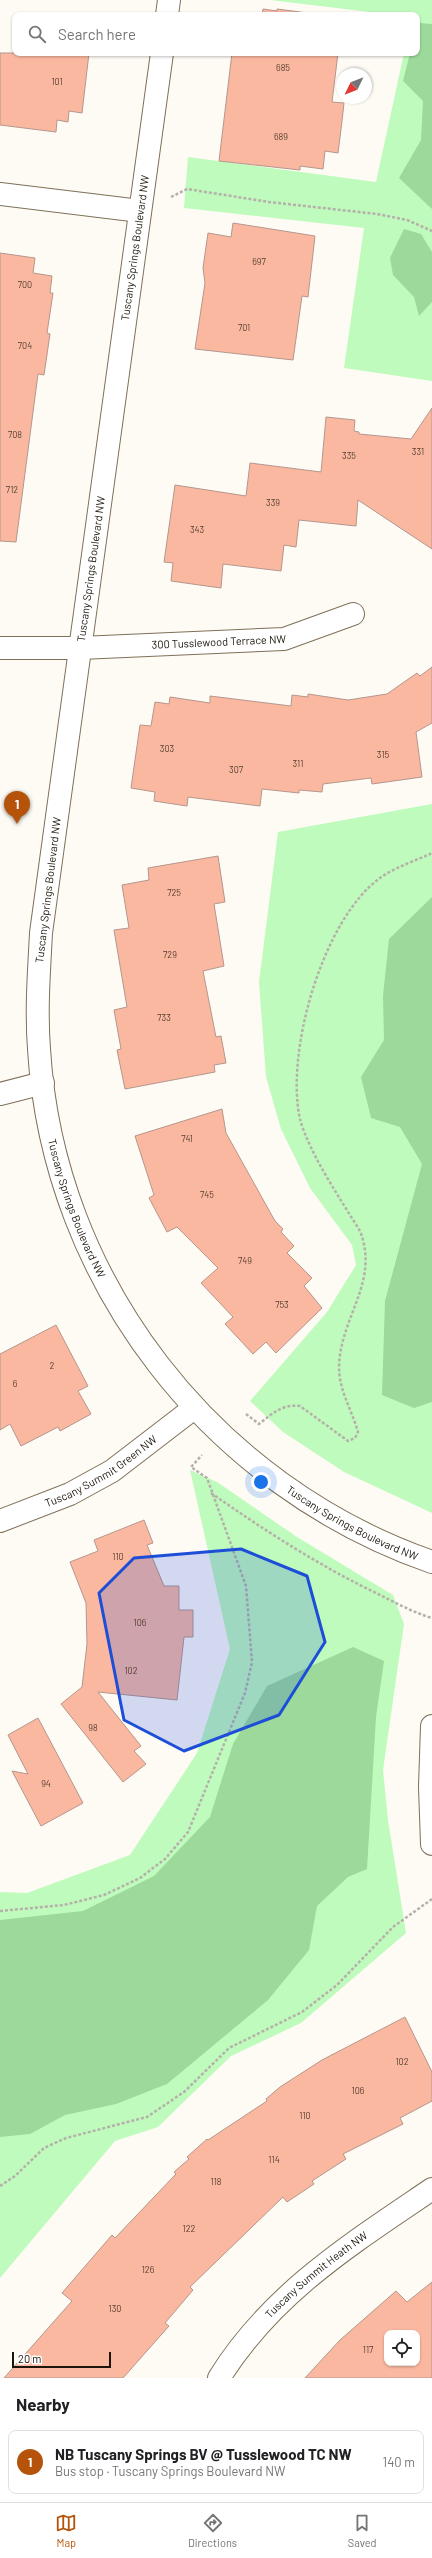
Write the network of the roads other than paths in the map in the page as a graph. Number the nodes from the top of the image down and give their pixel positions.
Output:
1 (169, 0) edge
2 (167, 12) edge
3 (162, 56) edge
4 (0, 194) edge
5 (140, 211) junction
6 (353, 614) dead end
7 (0, 648) edge
8 (80, 648) junction
9 (43, 1083) junction
10 (0, 1094) edge
11 (194, 1408) junction
12 (0, 1521) edge
13 (432, 1562) edge
14 (432, 1726) edge
15 (432, 1844) edge
16 (432, 2189) edge
17 (219, 2378) edge

1 - 2 street
3 - 5 street, Tuscany Springs Boulevard NW
4 - 5 street
5 - 8 street, Tuscany Springs Boulevard NW
6 - 8 street, 300 Tusslewood Terrace NW
7 - 8 street, 300 Tusslewood Terrace NW
8 - 9 street, Tuscany Springs Boulevard NW
9 - 10 street
9 - 11 street, Tuscany Springs Boulevard NW
11 - 12 street, Tuscany Summit Green NW
11 - 13 street, Tuscany Springs Boulevard NW
14 - 15 street
16 - 17 street, Tuscany Summit Heath NW

